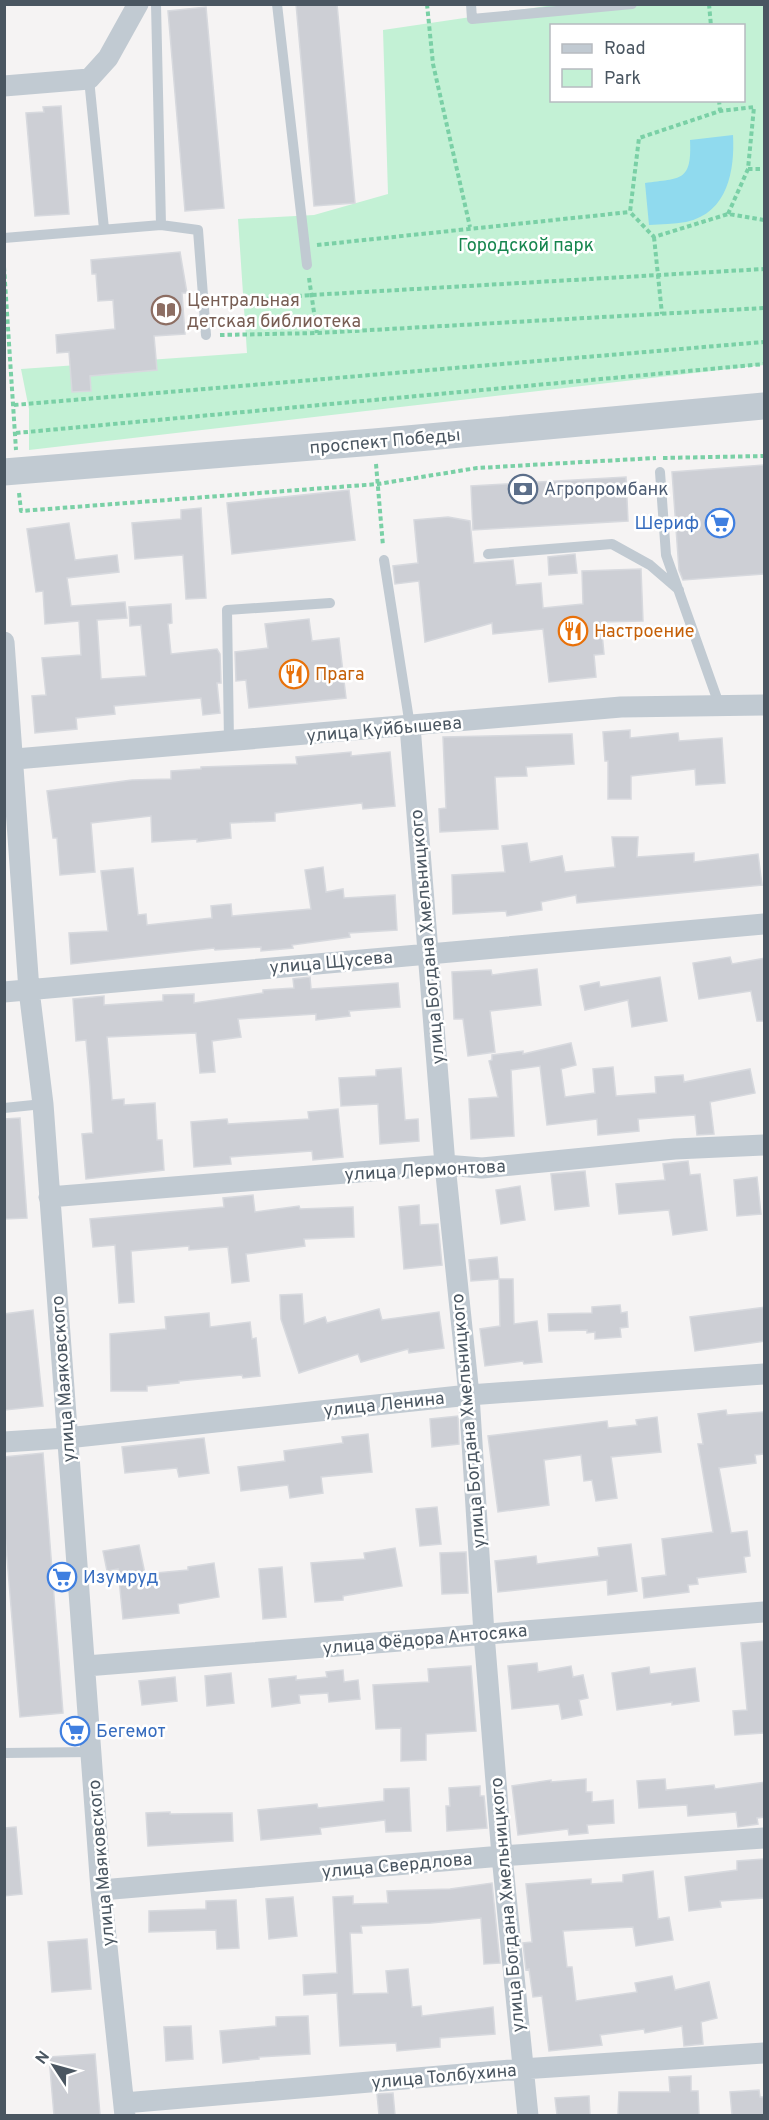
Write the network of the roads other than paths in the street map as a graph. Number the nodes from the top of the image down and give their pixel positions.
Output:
1 (138, 4) edge
2 (156, 4) edge
3 (277, 4) edge
4 (471, 4) edge
5 (632, 4) edge
6 (89, 79) junction
7 (4, 86) edge
8 (161, 225) junction
9 (104, 229) junction
10 (4, 238) edge
11 (307, 265) road end
12 (207, 335) road end
13 (765, 406) edge
14 (13, 470) edge
15 (660, 472) dead end
16 (488, 554) dead end
17 (384, 560) road end
18 (681, 592) junction
19 (330, 603) dead end
20 (4, 642) edge
21 (765, 705) edge
22 (720, 708) junction
23 (410, 726) junction
24 (228, 743) junction
25 (10, 760) edge
26 (765, 924) edge
27 (428, 953) junction
28 (29, 990) junction
29 (4, 992) edge
30 (43, 1104) junction
31 (4, 1108) edge
32 (765, 1144) edge
33 (445, 1165) junction
34 (49, 1197) junction
35 (765, 1374) edge
36 (469, 1395) junction
37 (67, 1438) junction
38 (4, 1442) edge
39 (765, 1612) edge
40 (484, 1635) junction
41 (86, 1666) junction
42 (92, 1752) junction
43 (4, 1753) edge
44 (765, 1838) edge
45 (502, 1856) junction
46 (102, 1890) junction
47 (765, 2053) edge
48 (522, 2069) junction
49 (124, 2109) edge
50 (528, 2115) edge

1 - 6 street
2 - 8 lane
3 - 11 lane
4 - 5 lane
6 - 7 street
6 - 9 lane
8 - 9 lane
8 - 12 lane
9 - 10 lane
13 - 14 street, проспект Победы
15 - 18 lane
16 - 18 lane
17 - 23 lane
18 - 22 lane
19 - 24 lane
20 - 25 street, улица Маяковского
21 - 22 street, улица Куйбышева
22 - 23 street, улица Куйбышева
23 - 24 street, улица Куйбышева
23 - 27 street, улица Богдана Хмельницкого
24 - 25 street, улица Куйбышева
25 - 28 street, улица Маяковского
26 - 27 street, улица Щусева
27 - 28 street, улица Щусева
27 - 33 street, улица Богдана Хмельницкого
28 - 29 street, улица Щусева
28 - 30 street, улица Маяковского
30 - 31 lane
30 - 34 street, улица Маяковского
32 - 33 street, улица Лермонтова
33 - 34 street, улица Лермонтова
33 - 36 street, улица Богдана Хмельницкого
34 - 37 street, улица Маяковского
35 - 36 street, улица Ленина
36 - 37 street, улица Ленина
36 - 40 street, улица Богдана Хмельницкого
37 - 38 street, улица Ленина
37 - 41 street, улица Маяковского
39 - 40 street, улица Фёдора Антосяка
40 - 41 street, улица Фёдора Антосяка
40 - 45 street, улица Богдана Хмельницкого
41 - 42 street, улица Маяковского
42 - 43 lane
42 - 46 street, улица Маяковского
44 - 45 street, улица Свердлова
45 - 46 street, улица Свердлова
45 - 48 street, улица Богдана Хмельницкого
46 - 49 street, улица Маяковского
47 - 48 street, улица Толбухина
48 - 49 street, улица Толбухина
48 - 50 street, улица Богдана Хмельницкого

